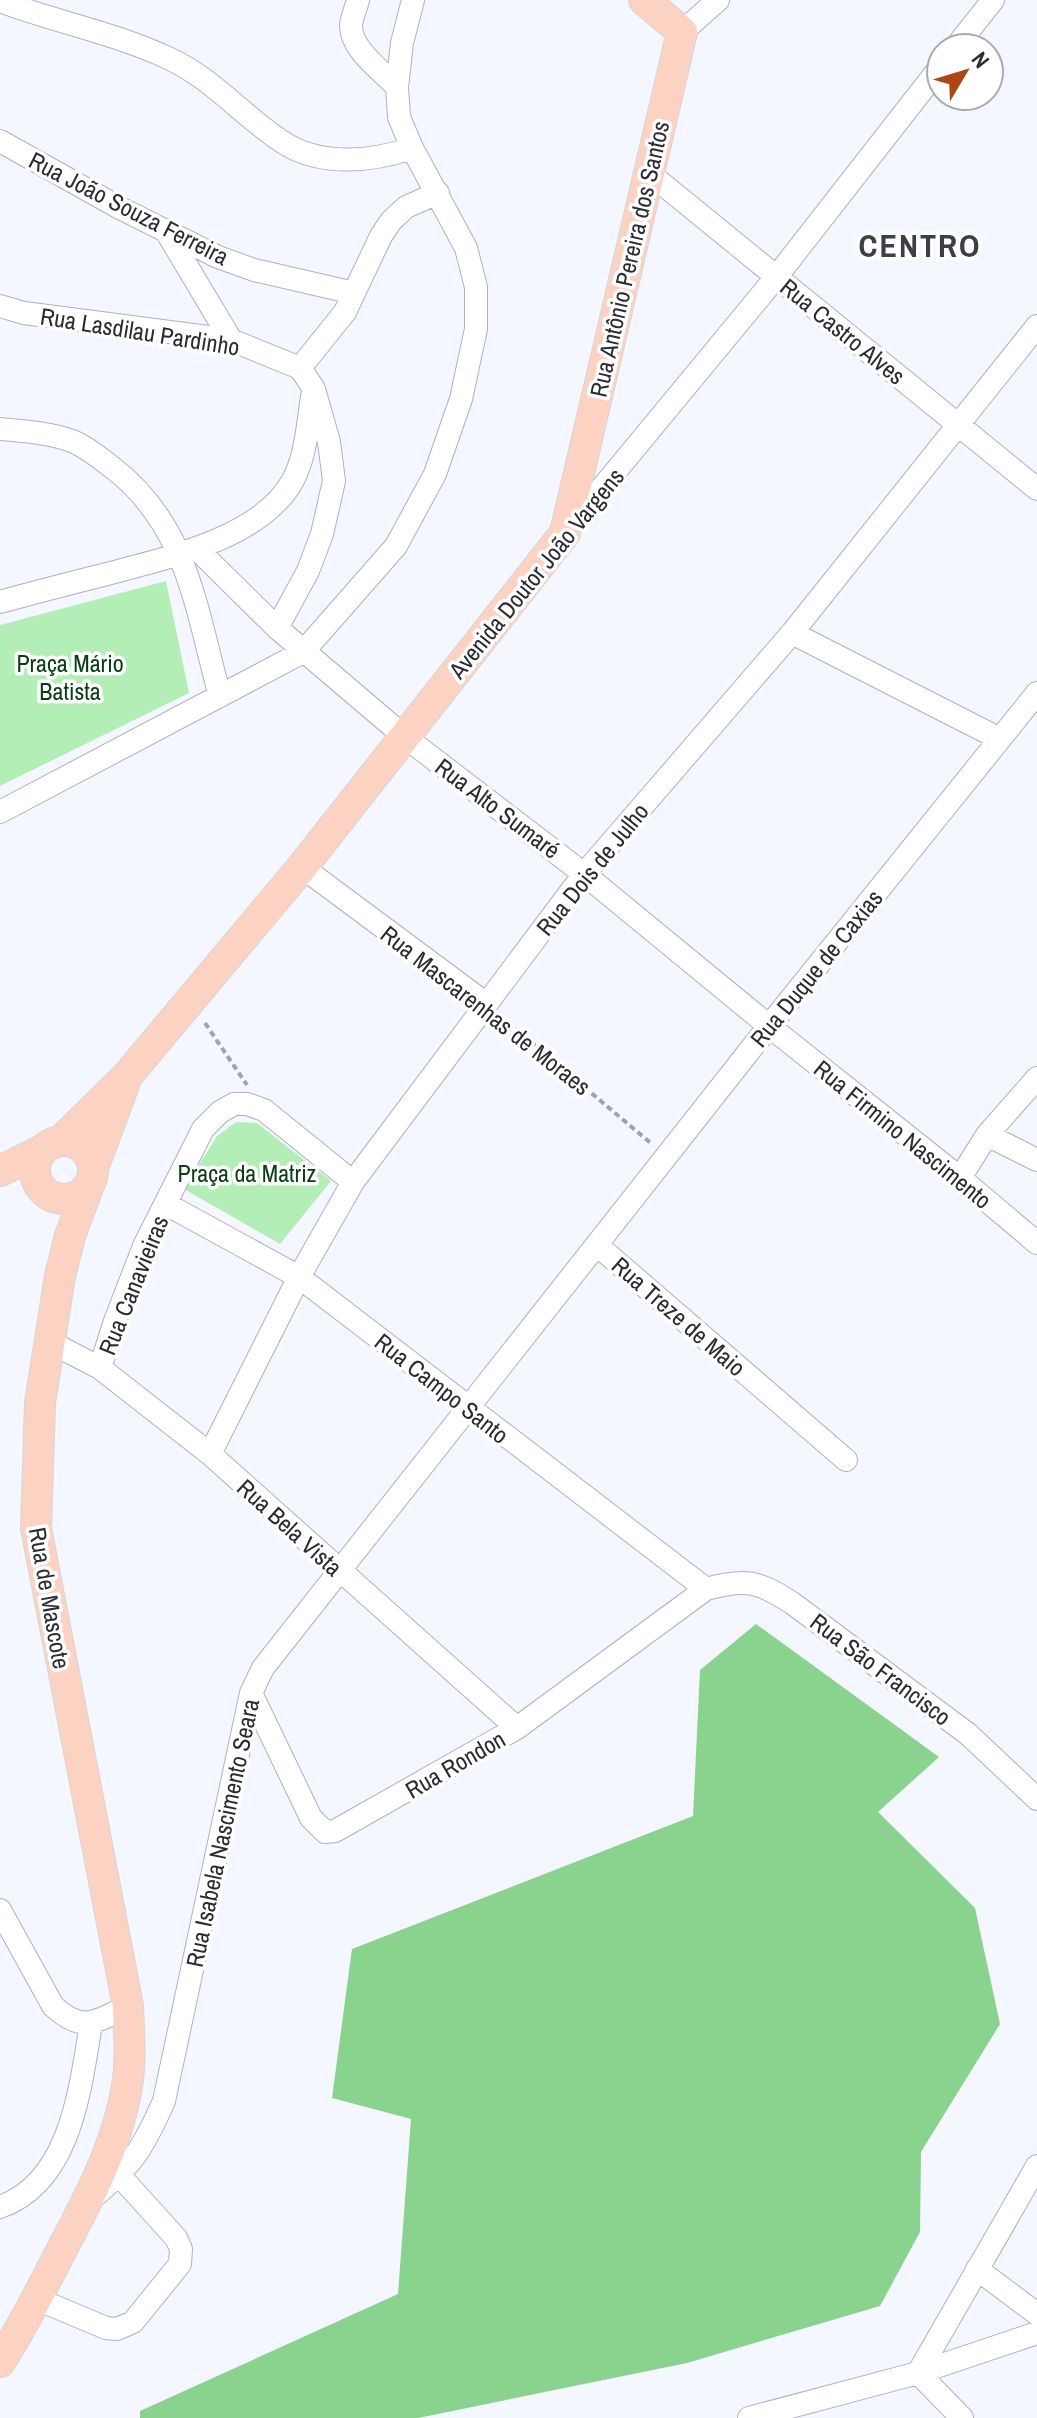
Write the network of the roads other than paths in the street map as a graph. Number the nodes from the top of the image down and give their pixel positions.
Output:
1 (358, 0) edge
2 (413, 0) edge
3 (644, 0) edge
4 (718, 0) edge
5 (993, 0) edge
6 (0, 1) edge
7 (682, 32) junction
8 (968, 32) edge
9 (925, 86) edge
10 (397, 87) junction
11 (0, 141) edge
12 (412, 148) junction
13 (649, 173) junction
14 (438, 193) junction
15 (165, 228) junction
16 (777, 276) junction
17 (354, 293) junction
18 (0, 306) edge
19 (1037, 326) edge
20 (231, 340) junction
21 (300, 368) junction
22 (314, 389) junction
23 (959, 426) junction
24 (0, 429) edge
25 (1037, 489) edge
26 (565, 533) junction
27 (189, 552) junction
28 (0, 602) edge
29 (277, 628) junction
30 (792, 633) junction
31 (303, 652) junction
32 (1037, 693) edge
33 (220, 696) junction
34 (405, 737) junction
35 (1000, 739) junction
36 (0, 812) edge
37 (302, 867) junction
38 (584, 874) junction
39 (485, 1003) junction
40 (769, 1026) junction
41 (127, 1076) junction
42 (1037, 1078) edge
43 (987, 1135) junction
44 (51, 1146) junction
45 (1037, 1160) edge
46 (0, 1171) edge
47 (960, 1178) junction
48 (90, 1179) junction
49 (353, 1182) junction
50 (166, 1204) junction
51 (1037, 1243) edge
52 (597, 1245) junction
53 (299, 1277) junction
54 (50, 1342) junction
55 (100, 1368) junction
56 (467, 1408) junction
57 (210, 1454) junction
58 (846, 1460) dead end
59 (339, 1572) junction
60 (706, 1589) junction
61 (251, 1693) junction
62 (517, 1728) junction
63 (1037, 1799) edge
64 (0, 1910) edge
65 (128, 2006) junction
66 (91, 2024) junction
67 (1037, 2166) edge
68 (119, 2175) junction
69 (86, 2203) junction
70 (0, 2207) edge
71 (977, 2269) junction
72 (37, 2299) junction
73 (1037, 2314) edge
74 (9, 2329) edge
75 (1037, 2333) edge
76 (0, 2362) edge
77 (918, 2373) junction
78 (749, 2418) edge
79 (962, 2418) edge

1 - 10 street
2 - 10 street
3 - 7 main road
4 - 7 street
5 - 8 street
6 - 12 street
7 - 13 main road, Rua Antônio Pereira dos Santos
9 - 16 street, Avenida Doutor João Vargens
10 - 12 street
11 - 15 street, Rua João Souza Ferreira
12 - 14 street
13 - 16 street, Rua Castro Alves
13 - 26 main road, Rua Antônio Pereira dos Santos
14 - 17 street
14 - 31 street
15 - 17 street, Rua João Souza Ferreira
15 - 20 street
16 - 23 street, Rua Castro Alves
16 - 26 street, Avenida Doutor João Vargens
17 - 21 street
18 - 20 street, Rua Lasdilau Pardinho
19 - 23 street, Rua Dois de Julho
20 - 21 street, Rua Lasdilau Pardinho
21 - 22 street
22 - 27 street
22 - 29 street
23 - 25 street, Rua Castro Alves
23 - 30 street, Rua Dois de Julho
24 - 27 street
26 - 34 main road, Avenida Doutor João Vargens
27 - 28 street
27 - 29 street
27 - 33 street
29 - 31 street
30 - 35 street
30 - 38 street, Rua Dois de Julho
31 - 33 street
31 - 34 street, Rua Alto Sumaré
32 - 35 street, Rua Duque de Caxias
33 - 36 street
34 - 37 main road, Avenida Doutor João Vargens
34 - 38 street, Rua Alto Sumaré
35 - 40 street, Rua Duque de Caxias
37 - 39 street, Rua Mascarenhas de Moraes
37 - 41 main road, Avenida Doutor João Vargens
38 - 39 street, Rua Dois de Julho
38 - 40 street, Rua Alto Sumaré
39 - 49 street, Rua Dois de Julho
40 - 47 street, Rua Firmino Nascimento
40 - 52 street, Rua Duque de Caxias
41 - 44 main road, Avenida Doutor João Vargens
41 - 48 main road, Avenida Doutor João Vargens
42 - 43 street
43 - 45 street
43 - 47 street
44 - 46 main road, Avenida Doutor João Vargens
44 - 48 main road
44 - 48 main road
47 - 51 street, Rua Firmino Nascimento
48 - 54 main road, Rua de Mascote
49 - 50 street
49 - 53 street, Rua Dois de Julho
50 - 53 street, Rua Campo Santo
50 - 55 street, Rua Canavieiras
52 - 56 street, Rua Treze de Maio
52 - 58 street, Rua Treze de Maio
53 - 56 street, Rua Campo Santo
53 - 57 street, Rua Dois de Julho
54 - 55 street, Rua Bela Vista
54 - 65 main road, Rua de Mascote
55 - 57 street, Rua Bela Vista
56 - 59 street, Rua Isabela Nascimento Seara
56 - 60 street, Rua Campo Santo
57 - 59 street, Rua Bela Vista
59 - 61 street, Rua Isabela Nascimento Seara
59 - 62 street, Rua Bela Vista
60 - 62 street, Rua Rondon
60 - 63 street, Rua São Francisco
61 - 62 street, Rua Rondon
61 - 68 street, Rua Isabela Nascimento Seara
64 - 66 street
65 - 66 street
65 - 69 main road, Rua de Mascote
66 - 70 street
67 - 71 street
68 - 69 street, Rua Isabela Nascimento Seara
68 - 72 street
69 - 72 main road, Rua de Mascote
71 - 73 street
71 - 77 street
72 - 74 main road, Rua de Mascote
74 - 76 main road, Rua de Mascote
75 - 77 street
77 - 78 street
77 - 79 street

